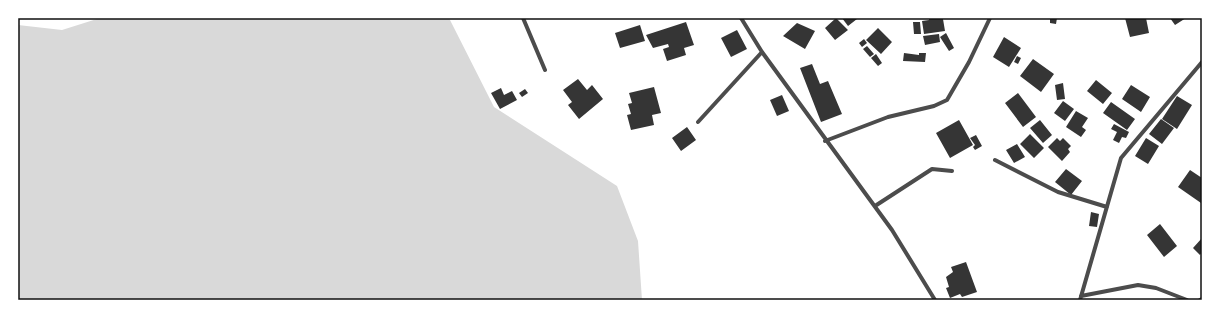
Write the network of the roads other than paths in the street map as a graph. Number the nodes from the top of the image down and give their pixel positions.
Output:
1 (523, 18) edge
2 (741, 18) edge
3 (990, 18) edge
4 (762, 52) junction
5 (1202, 62) edge
6 (545, 70) dead end
7 (698, 122) dead end
8 (825, 140) junction
9 (995, 160) dead end
10 (952, 171) dead end
11 (875, 206) junction
12 (1107, 207) junction
13 (1081, 298) edge
14 (934, 300) edge
15 (1187, 300) edge

1 - 6 street
2 - 4 street
3 - 8 street
4 - 7 street
4 - 8 street
5 - 12 street
8 - 11 street
9 - 12 street
10 - 11 street
11 - 14 street
12 - 13 street
13 - 15 street

